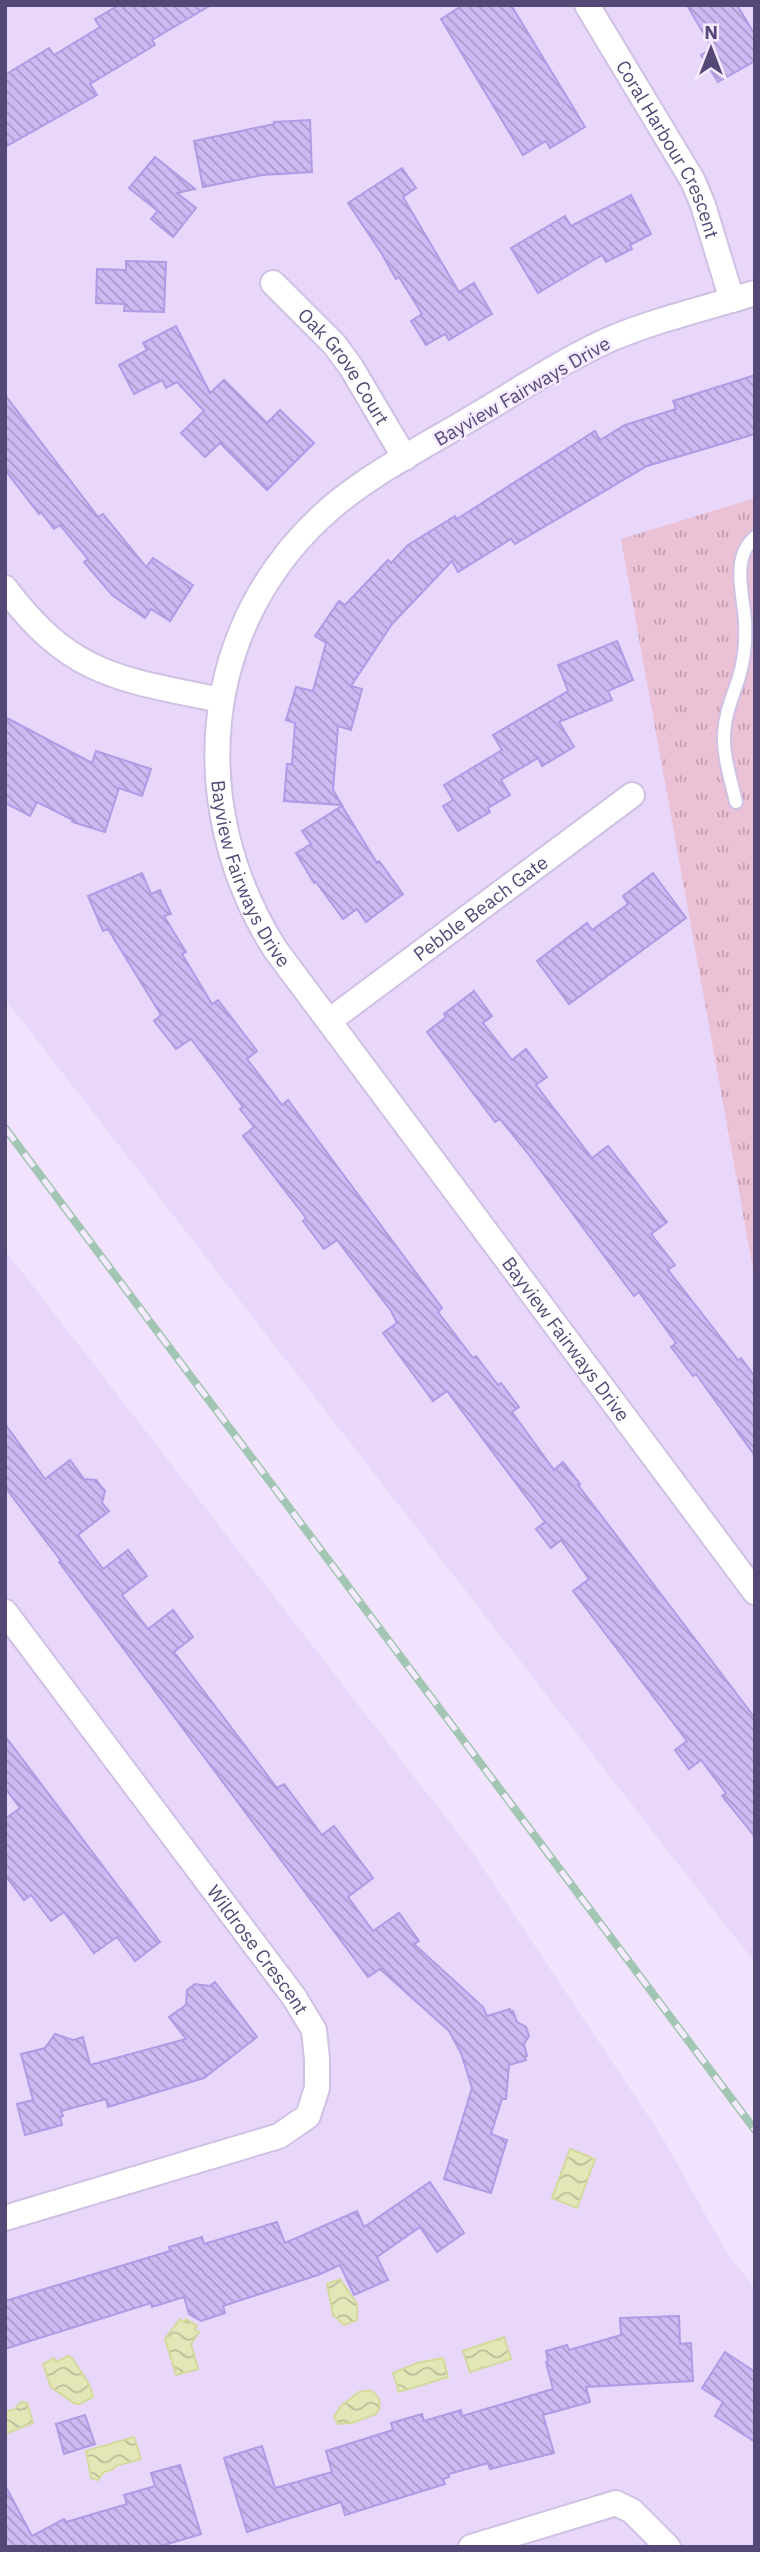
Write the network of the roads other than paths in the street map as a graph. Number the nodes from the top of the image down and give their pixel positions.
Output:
1 (587, 5) edge
2 (274, 283) dead end
3 (743, 297) edge
4 (405, 458) junction
5 (755, 537) edge
6 (5, 588) edge
7 (221, 700) junction
8 (632, 795) dead end
9 (736, 802) dead end
10 (329, 1021) junction
11 (755, 1592) edge
12 (5, 1612) edge
13 (5, 2218) edge
14 (471, 2547) edge
15 (668, 2547) edge

1 - 3 street, Coral Harbour Crescent
2 - 4 street, Oak Grove Court
3 - 4 street, Bayview Fairways Drive
4 - 7 street, Bayview Fairways Drive
5 - 9 lane
6 - 7 street
7 - 10 street, Bayview Fairways Drive
8 - 10 street, Pebble Beach Gate
10 - 11 street, Bayview Fairways Drive
12 - 13 street, Wildrose Crescent
14 - 15 street

